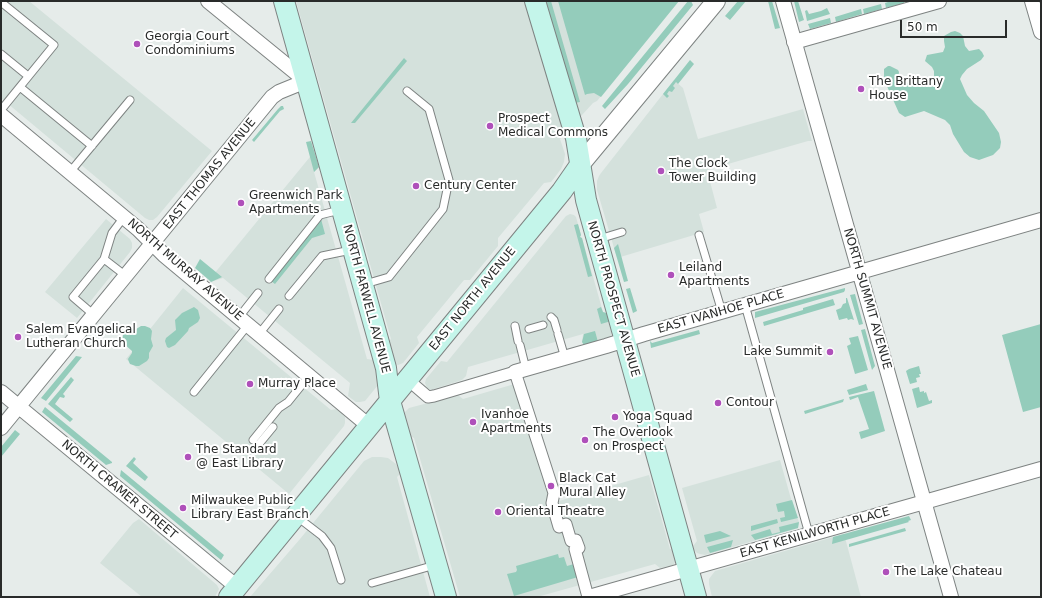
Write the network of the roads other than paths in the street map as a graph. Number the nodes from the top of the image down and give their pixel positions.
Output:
1 (208, 1) edge
2 (284, 1) edge
3 (716, 1) edge
4 (783, 1) edge
5 (939, 1) edge
6 (1032, 1) edge
7 (1, 2) edge
8 (535, 3) edge
9 (1041, 32) edge
10 (794, 42) junction
11 (1, 54) edge
12 (28, 76) junction
13 (306, 81) junction
14 (20, 87) junction
15 (407, 91) dead end
16 (130, 100) dead end
17 (1, 110) edge
18 (1, 116) edge
19 (92, 146) junction
20 (580, 165) junction
21 (70, 172) junction
22 (342, 209) junction
23 (124, 218) junction
24 (1041, 220) edge
25 (622, 232) dead end
26 (700, 235) dead end
27 (597, 239) junction
28 (152, 244) junction
29 (353, 249) junction
30 (104, 259) junction
31 (859, 272) junction
32 (126, 276) junction
33 (269, 279) dead end
34 (363, 285) junction
35 (258, 293) dead end
36 (289, 296) dead end
37 (745, 305) junction
38 (279, 309) dead end
39 (722, 312) junction
40 (94, 315) junction
41 (551, 317) dead end
42 (249, 325) junction
43 (515, 326) dead end
44 (557, 331) junction
45 (624, 340) junction
46 (518, 341) junction
47 (565, 358) junction
48 (520, 370) junction
49 (309, 376) junction
50 (407, 380) junction
51 (1, 392) edge
52 (194, 392) dead end
53 (390, 401) junction
54 (288, 402) junction
55 (19, 406) junction
56 (284, 412) dead end
57 (369, 426) junction
58 (272, 427) dead end
59 (1, 428) edge
60 (1041, 469) edge
61 (924, 502) junction
62 (296, 516) junction
63 (809, 534) junction
64 (437, 564) junction
65 (688, 568) junction
66 (341, 580) dead end
67 (372, 583) dead end
68 (233, 592) edge
69 (446, 597) edge
70 (589, 597) edge
71 (696, 597) edge
72 (951, 597) edge

1 - 13 street
2 - 13 main road, NORTH FARWELL AVENUE
3 - 20 street, EAST NORTH AVENUE
4 - 10 street, NORTH SUMMIT AVENUE
5 - 10 street
6 - 9 street
7 - 12 lane
8 - 20 main road, NORTH PROSPECT AVENUE
10 - 31 street, NORTH SUMMIT AVENUE
11 - 12 lane
12 - 14 lane
13 - 22 main road, NORTH FARWELL AVENUE
13 - 28 street, EAST THOMAS AVENUE
14 - 17 lane
14 - 19 lane
15 - 34 lane
16 - 19 lane
18 - 21 street, NORTH MURRAY AVENUE
19 - 21 lane
20 - 27 main road, NORTH PROSPECT AVENUE
20 - 50 main road, EAST NORTH AVENUE
21 - 23 street, NORTH MURRAY AVENUE
22 - 29 main road, NORTH FARWELL AVENUE
22 - 33 lane
23 - 28 street, NORTH MURRAY AVENUE
23 - 30 lane
24 - 31 street, EAST IVANHOE PLACE
25 - 27 lane
26 - 39 lane
27 - 45 main road, NORTH PROSPECT AVENUE
28 - 32 street, EAST THOMAS AVENUE
28 - 42 street, NORTH MURRAY AVENUE
29 - 34 main road, NORTH FARWELL AVENUE
29 - 36 lane
30 - 32 lane
30 - 40 lane
31 - 37 street, EAST IVANHOE PLACE
31 - 61 street, NORTH SUMMIT AVENUE
32 - 40 street, EAST THOMAS AVENUE
34 - 53 main road, NORTH FARWELL AVENUE
35 - 42 lane
37 - 39 street, EAST IVANHOE PLACE
37 - 63 lane
38 - 42 lane
39 - 45 street, EAST IVANHOE PLACE
40 - 55 street, EAST THOMAS AVENUE
41 - 44 lane
42 - 49 street, NORTH MURRAY AVENUE
42 - 52 lane
43 - 46 lane
44 - 46 lane
44 - 47 lane
45 - 47 street, EAST IVANHOE PLACE
45 - 65 main road, NORTH PROSPECT AVENUE
46 - 48 lane
47 - 48 street, EAST IVANHOE PLACE
48 - 50 street, EAST IVANHOE PLACE
48 - 70 street
49 - 54 lane
49 - 57 street, NORTH MURRAY AVENUE
50 - 53 main road, EAST NORTH AVENUE
51 - 55 street, NORTH CRAMER STREET
53 - 57 main road, EAST NORTH AVENUE
53 - 64 main road, NORTH FARWELL AVENUE
54 - 56 lane
54 - 58 lane
55 - 59 street, EAST THOMAS AVENUE
55 - 68 street, NORTH CRAMER STREET
57 - 62 main road, EAST NORTH AVENUE
60 - 61 street, EAST KENILWORTH PLACE
61 - 63 street, EAST KENILWORTH PLACE
61 - 72 street, NORTH SUMMIT AVENUE
62 - 66 lane
62 - 68 main road, EAST NORTH AVENUE
63 - 65 street, EAST KENILWORTH PLACE
64 - 67 lane
64 - 69 main road, NORTH FARWELL AVENUE
65 - 70 street, EAST KENILWORTH PLACE
65 - 71 main road, NORTH PROSPECT AVENUE

